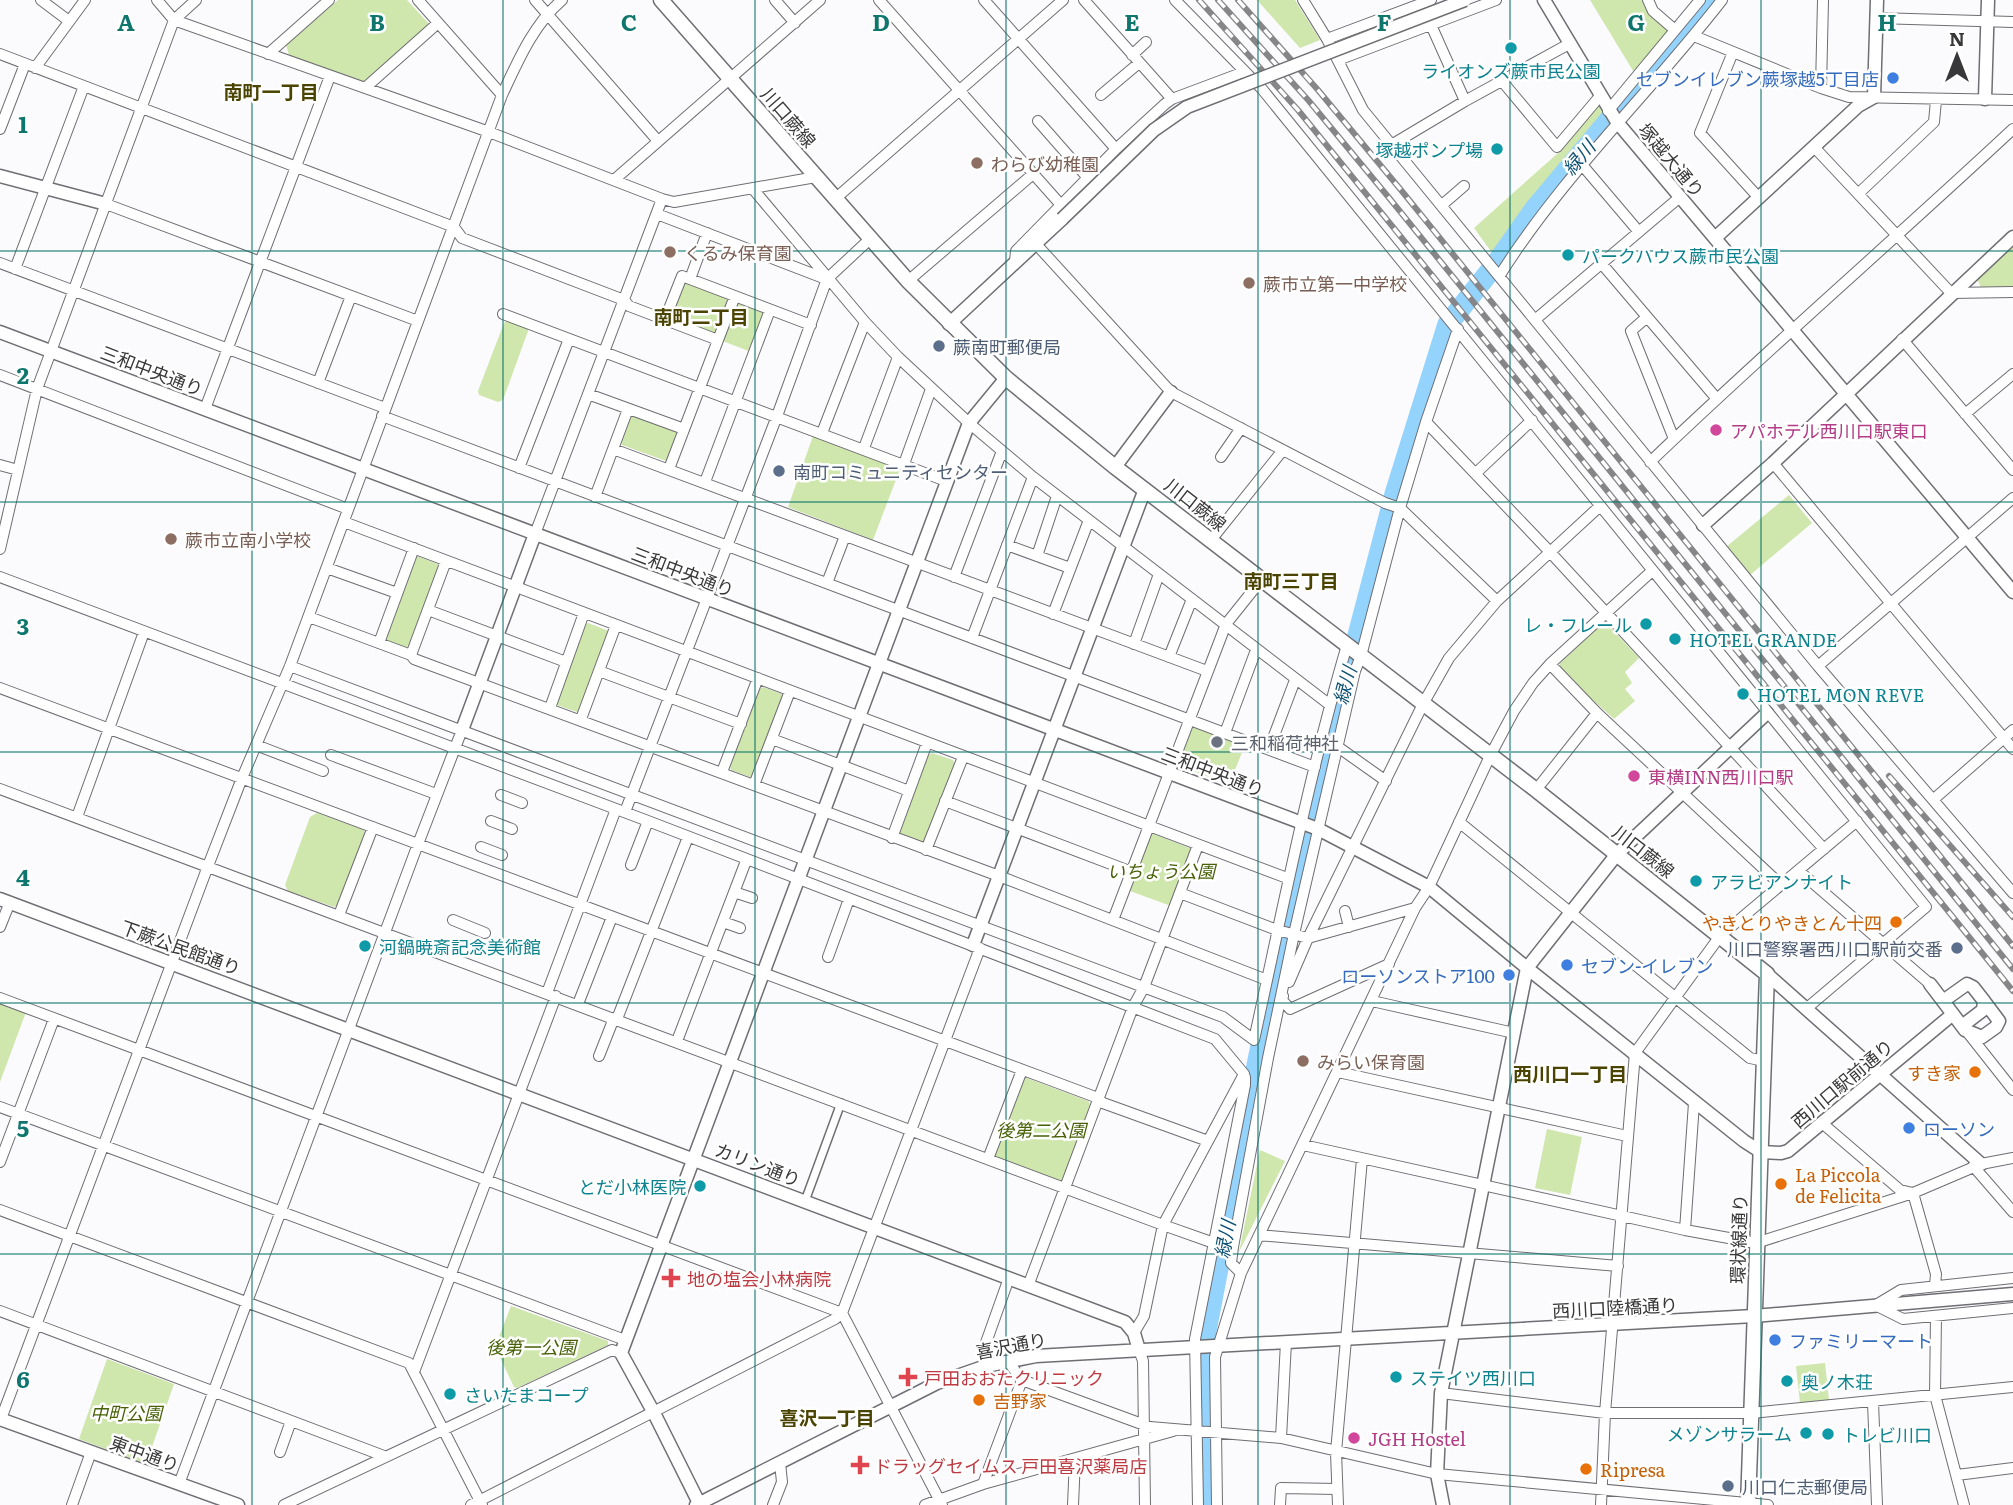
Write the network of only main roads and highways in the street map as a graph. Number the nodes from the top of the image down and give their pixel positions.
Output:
1 (661, 0) edge
2 (1767, 974) joint
3 (1748, 1504) edge

1 - 2 main road, 川口蕨線
2 - 3 main road, 環状線通り

